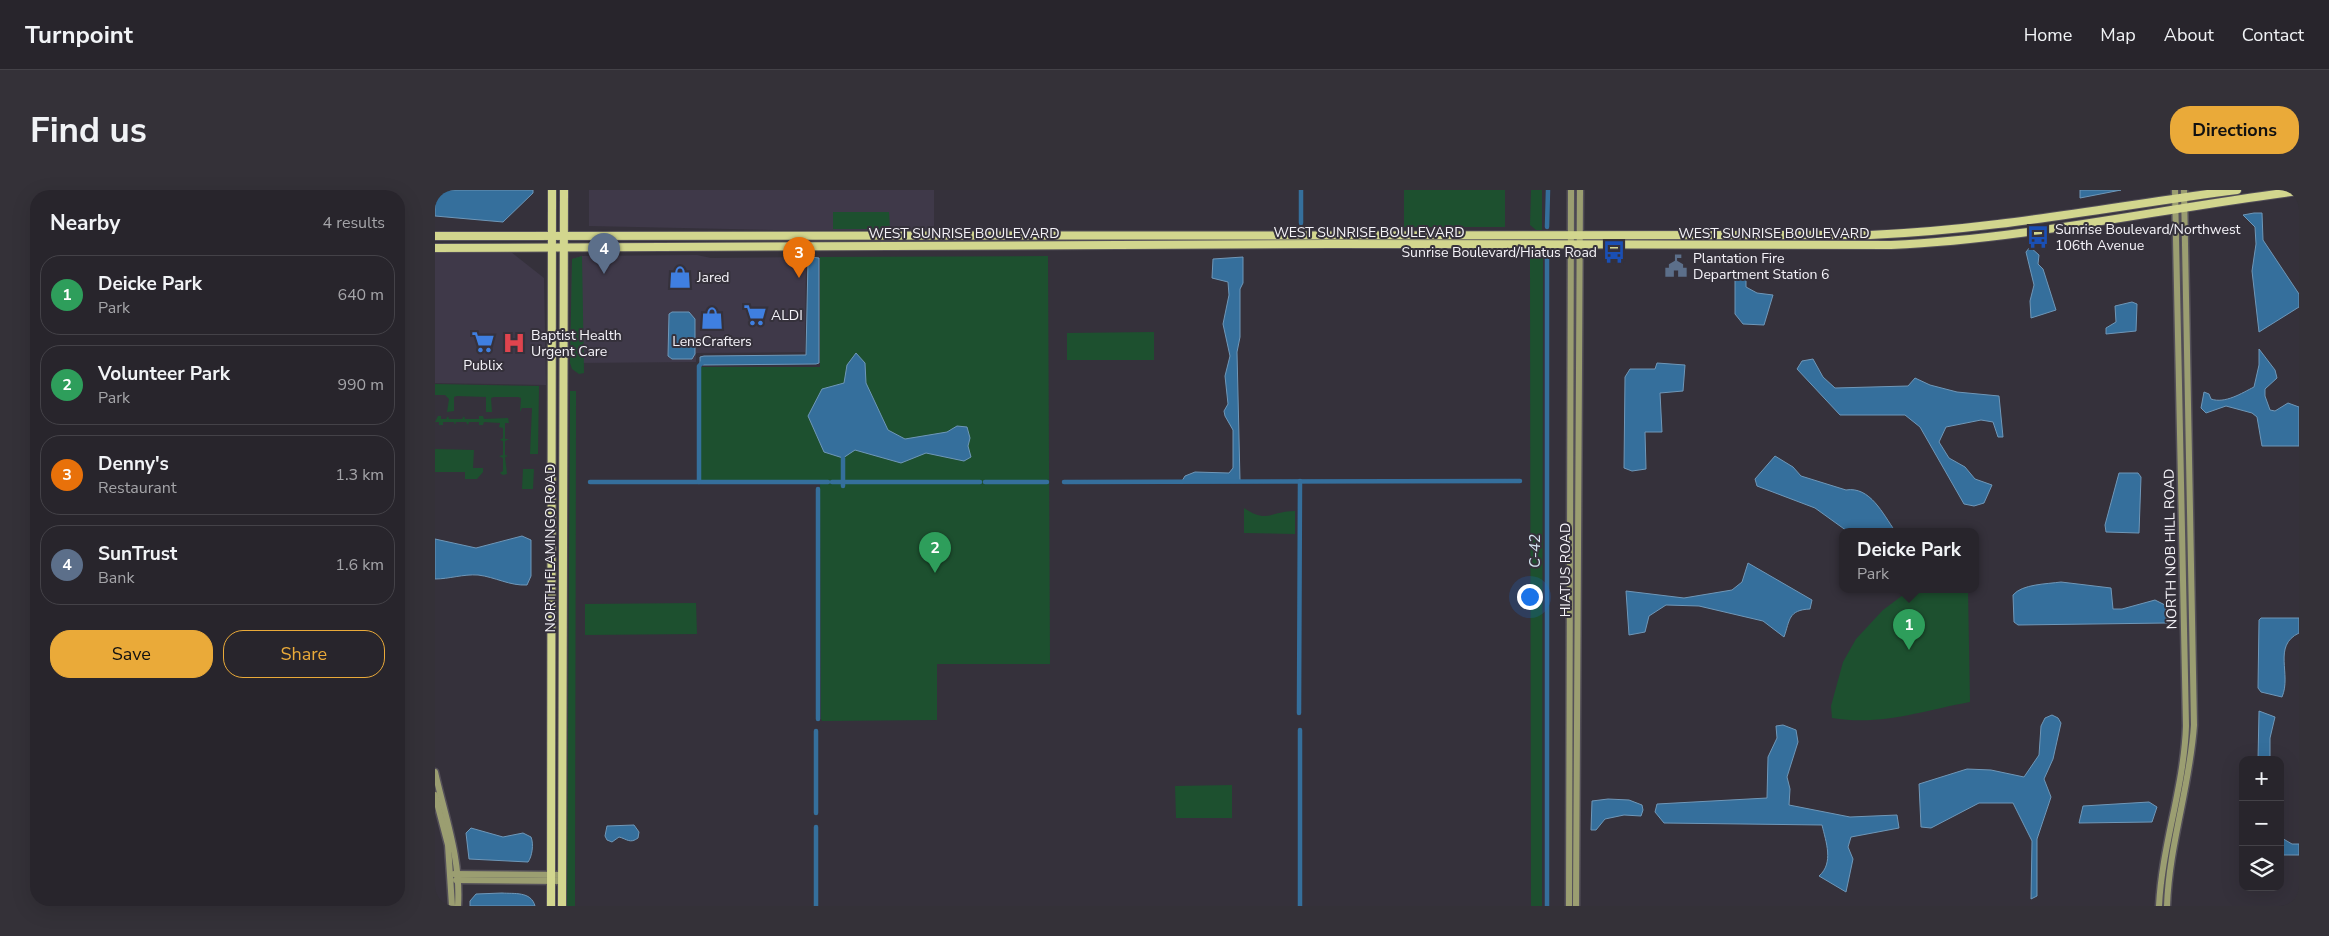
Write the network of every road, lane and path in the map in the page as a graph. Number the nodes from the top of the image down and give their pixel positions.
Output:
1 (553, 190) edge
2 (564, 190) edge
3 (1571, 190) edge
4 (1581, 190) edge
5 (2237, 190) edge
6 (2299, 191) edge
7 (2185, 193) edge
8 (2175, 194) edge
9 (2185, 208) junction
10 (2175, 210) junction
11 (553, 235) junction
12 (565, 235) junction
13 (1572, 235) junction
14 (1581, 235) junction
15 (435, 236) edge
16 (553, 246) junction
17 (565, 246) junction
18 (1572, 246) junction
19 (1581, 246) junction
20 (435, 248) edge
21 (435, 772) edge
22 (435, 794) edge
23 (455, 877) junction
24 (551, 878) junction
25 (562, 878) junction
26 (452, 906) edge
27 (458, 906) edge
28 (551, 906) edge
29 (562, 906) edge
30 (1569, 906) edge
31 (1576, 906) edge
32 (2159, 906) edge
33 (2167, 906) edge

1 - 11 highway, NORTH FLAMINGO ROAD
2 - 12 highway, NORTH FLAMINGO ROAD
3 - 13 main road, HIATUS ROAD
4 - 14 main road, HIATUS ROAD
5 - 7 highway, WEST SUNRISE BOULEVARD
6 - 9 highway, WEST SUNRISE BOULEVARD
7 - 8 highway, WEST SUNRISE BOULEVARD
7 - 9 main road, NORTH NOB HILL ROAD
8 - 10 main road, NORTH NOB HILL ROAD
8 - 14 highway, WEST SUNRISE BOULEVARD
9 - 10 highway, WEST SUNRISE BOULEVARD
9 - 33 main road, NORTH NOB HILL ROAD
10 - 19 highway, WEST SUNRISE BOULEVARD
10 - 32 main road, NORTH NOB HILL ROAD
11 - 12 highway, WEST SUNRISE BOULEVARD
11 - 15 highway, WEST SUNRISE BOULEVARD
11 - 16 highway, NORTH FLAMINGO ROAD
12 - 13 highway, WEST SUNRISE BOULEVARD
12 - 17 highway, NORTH FLAMINGO ROAD
13 - 14 highway, WEST SUNRISE BOULEVARD
13 - 18 main road, HIATUS ROAD
14 - 19 main road, HIATUS ROAD
16 - 17 highway, WEST SUNRISE BOULEVARD
16 - 20 highway, WEST SUNRISE BOULEVARD
16 - 24 highway, NORTH FLAMINGO ROAD
17 - 18 highway, WEST SUNRISE BOULEVARD
17 - 25 highway, NORTH FLAMINGO ROAD
18 - 19 highway, WEST SUNRISE BOULEVARD
18 - 30 main road, HIATUS ROAD
19 - 31 main road, HIATUS ROAD
21 - 23 main road
22 - 23 main road
23 - 24 main road
23 - 26 main road
23 - 27 main road
24 - 25 main road
24 - 28 highway, NORTH FLAMINGO ROAD
25 - 29 highway, NORTH FLAMINGO ROAD

